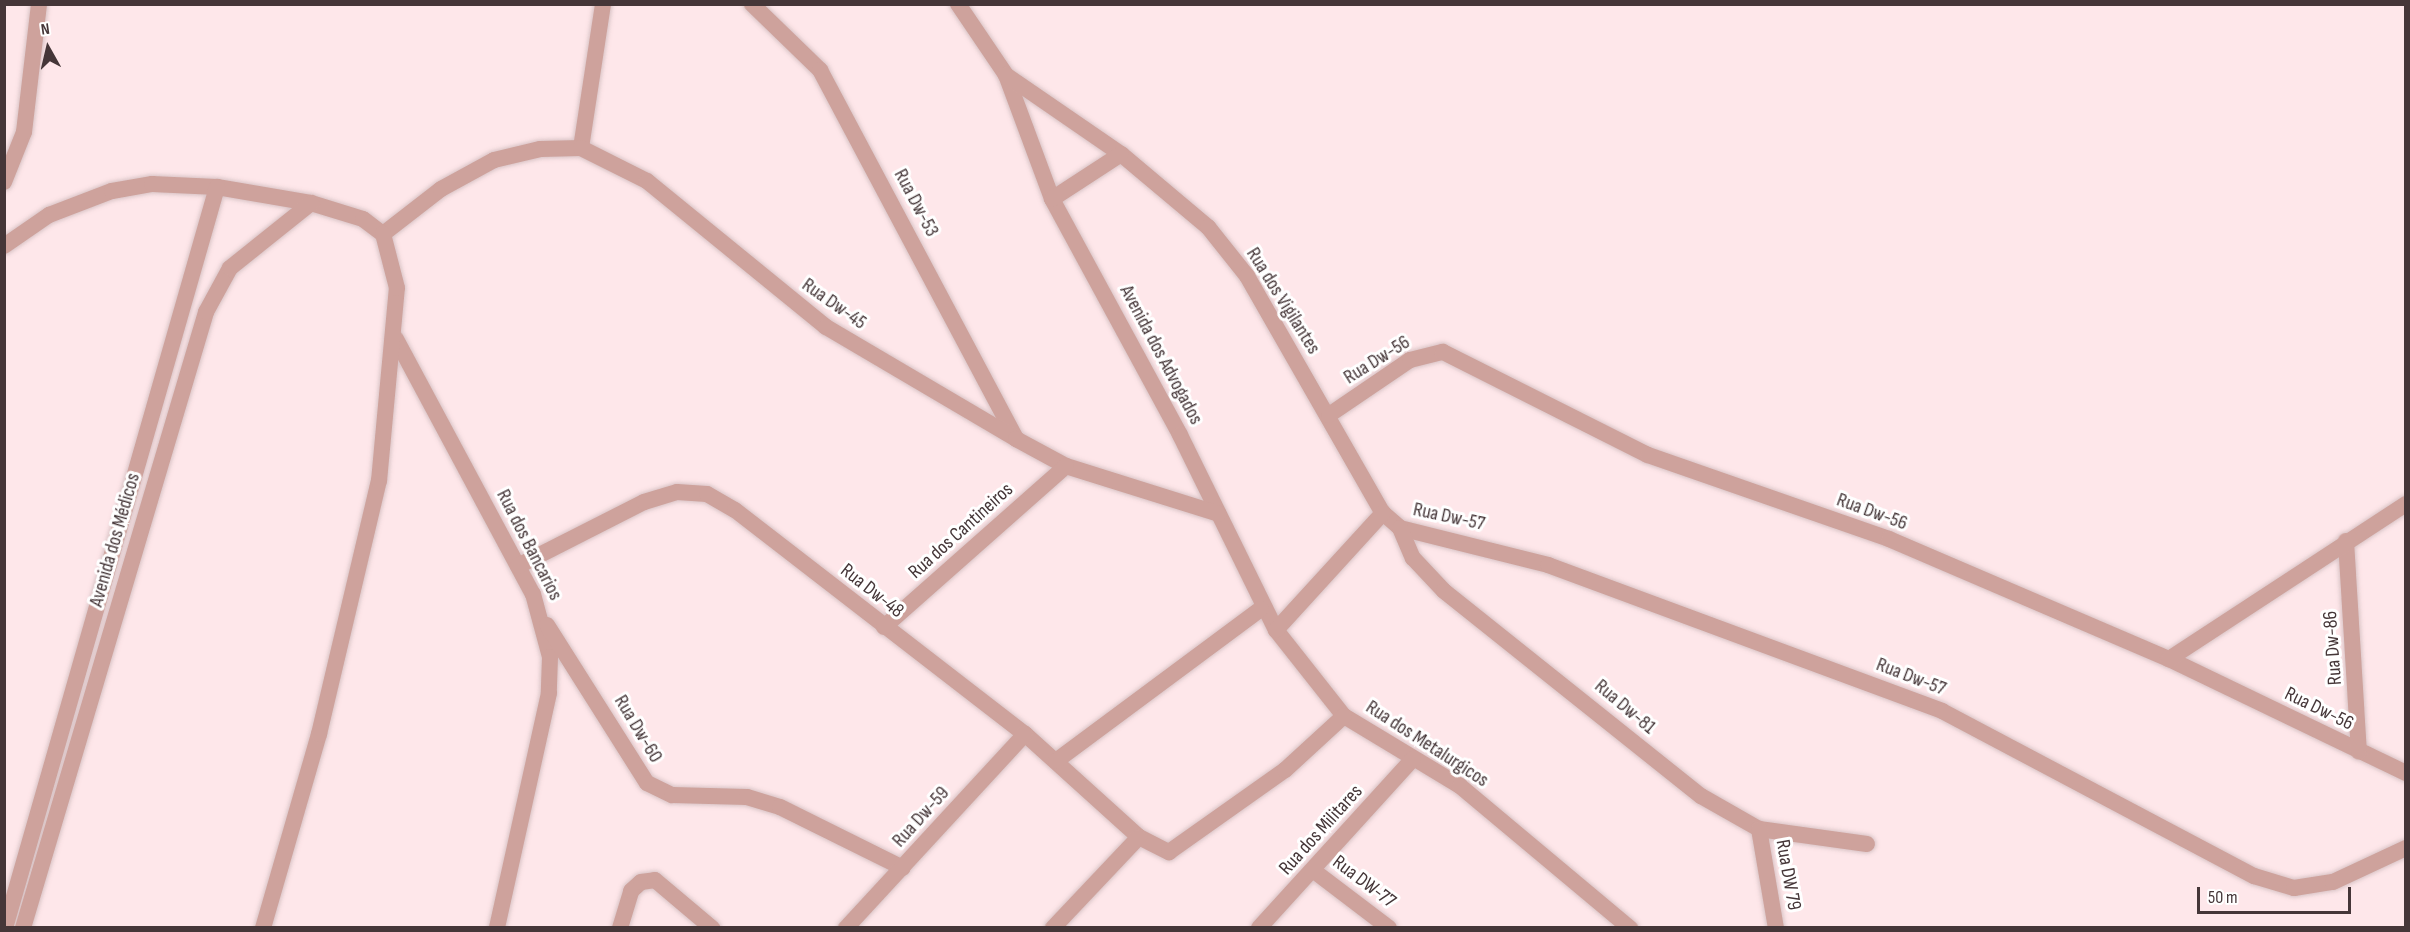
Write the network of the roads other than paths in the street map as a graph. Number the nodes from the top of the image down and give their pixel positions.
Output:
1 (39, 4) edge
2 (603, 4) edge
3 (958, 4) edge
4 (753, 5) edge
5 (1006, 75) junction
6 (581, 148) junction
7 (1121, 154) junction
8 (4, 182) edge
9 (217, 187) junction
10 (1052, 199) junction
11 (311, 203) junction
12 (383, 234) junction
13 (4, 246) edge
14 (396, 339) junction
15 (158, 400) junction
16 (177, 405) junction
17 (1329, 415) junction
18 (1016, 439) junction
19 (1066, 466) junction
20 (2406, 504) edge
21 (1383, 513) junction
22 (1219, 514) junction
23 (1400, 528) junction
24 (2346, 541) junction
25 (518, 566) junction
26 (96, 605) junction
27 (1261, 609) junction
28 (116, 612) junction
29 (542, 618) junction
30 (884, 627) junction
31 (1276, 630) junction
32 (2169, 658) junction
33 (1344, 716) junction
34 (1025, 734) junction
35 (2359, 752) junction
36 (1413, 759) junction
37 (1056, 761) junction
38 (2406, 773) edge
39 (1759, 829) junction
40 (1140, 837) junction
41 (1867, 844) dead end
42 (2406, 848) edge
43 (1169, 852) joint
44 (903, 868) junction
45 (1314, 871) junction
46 (5, 927) edge
47 (23, 927) edge
48 (263, 927) edge
49 (497, 927) edge
50 (620, 927) edge
51 (712, 927) edge
52 (846, 927) edge
53 (1053, 927) edge
54 (1258, 927) edge
55 (1389, 927) edge
56 (1630, 927) edge
57 (1776, 927) edge

1 - 8 street
2 - 6 street
3 - 5 street, Avenida dos Advogados
4 - 18 street, Rua Dw-53
5 - 7 street, Rua dos Vigilantes
5 - 10 street, Avenida dos Advogados
6 - 12 street
6 - 18 street, Rua Dw-45
7 - 10 street
7 - 17 street, Rua dos Vigilantes
9 - 11 street
9 - 13 street
9 - 15 street, Avenida dos Médicos
10 - 22 street, Avenida dos Advogados
11 - 12 street
11 - 16 street, Avenida dos Médicos
12 - 14 street
14 - 25 street, Rua dos Bancarios
14 - 48 street
15 - 16 street
15 - 26 street, Avenida dos Médicos
16 - 28 street, Avenida dos Médicos
17 - 21 street, Rua dos Vigilantes
17 - 32 street, Rua Dw-56
18 - 19 street, Rua Dw-45
19 - 22 street, Rua Dw-45
19 - 30 street, Rua dos Cantineiros
20 - 24 street
21 - 23 street, Rua Dw-57
21 - 31 street
22 - 27 street, Avenida dos Advogados
23 - 39 street, Rua Dw-81
23 - 42 street, Rua Dw-57
24 - 32 street
24 - 35 street, Rua Dw-86
25 - 29 street, Rua dos Bancarios
25 - 30 street, Rua Dw-48
26 - 28 street
26 - 46 street, Avenida dos Médicos
27 - 31 street, Avenida dos Advogados
27 - 37 street
28 - 47 street, Avenida dos Médicos
29 - 44 street, Rua Dw-60
29 - 49 street, Rua dos Bancarios
30 - 34 street, Rua Dw-48
31 - 33 street, Avenida dos Advogados
32 - 35 street, Rua Dw-56
33 - 36 street, Rua dos Metalurgicos
33 - 43 street, Rua dos Metalurgicos
34 - 37 street, Rua Dw-48
34 - 44 street, Rua Dw-59
35 - 38 street, Rua Dw-56
36 - 45 street, Rua dos Militares
36 - 56 street, Rua dos Metalurgicos
37 - 40 street, Rua Dw-48
39 - 41 street, Rua Dw-81
39 - 57 street, Rua DW 79
40 - 43 street, Rua Dw-48
40 - 53 street
44 - 52 street, Rua Dw-59
45 - 54 street, Rua dos Militares
45 - 55 street, Rua DW-77
50 - 51 street

